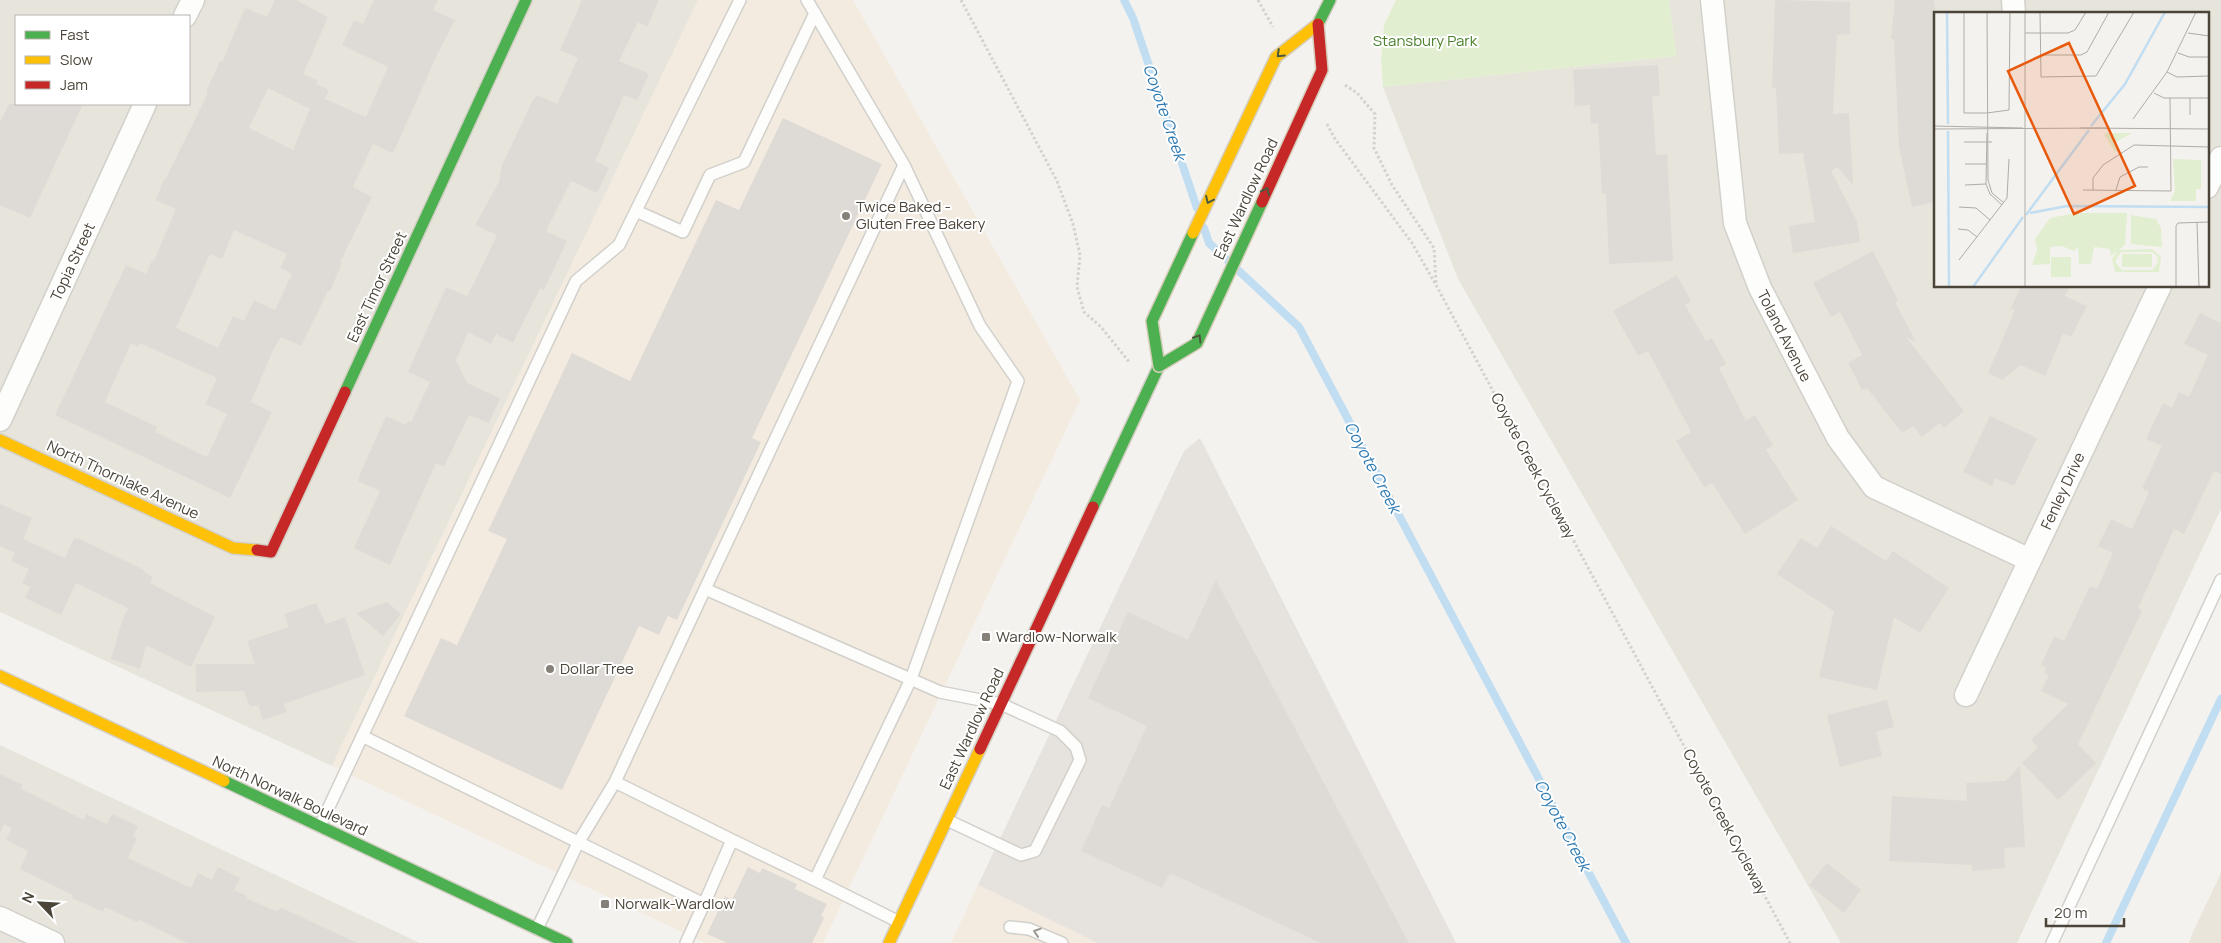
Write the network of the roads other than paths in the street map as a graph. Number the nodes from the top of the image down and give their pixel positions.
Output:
1 (526, 0) edge
2 (740, 0) edge
3 (807, 0) edge
4 (1330, 0) edge
5 (1712, 0) edge
6 (815, 13) junction
7 (1318, 24) junction
8 (145, 105) edge
9 (2221, 158) edge
10 (904, 165) junction
11 (2208, 185) edge
12 (636, 211) junction
13 (2159, 288) edge
14 (1159, 366) junction
15 (0, 420) edge
16 (0, 440) edge
17 (233, 548) joint
18 (2030, 560) junction
19 (2221, 580) edge
20 (705, 589) junction
21 (0, 676) edge
22 (911, 679) junction
23 (1966, 695) dead end
24 (1000, 704) junction
25 (362, 736) junction
26 (615, 782) junction
27 (946, 820) junction
28 (320, 826) junction
29 (732, 840) junction
30 (578, 843) junction
31 (815, 880) junction
32 (704, 904) junction
33 (0, 918) edge
34 (899, 922) junction
35 (1010, 927) dead end
36 (537, 929) junction
37 (53, 943) edge
38 (567, 943) edge
39 (686, 943) edge
40 (889, 943) edge
41 (1062, 943) edge
42 (2052, 943) edge

1 - 17 main road, East Timor Street
2 - 12 lane
3 - 6 lane
4 - 7 main road
5 - 18 street, Toland Avenue
6 - 10 lane
6 - 12 lane
7 -> 14 main road, bridge
14 -> 7 main road, East Wardlow Road, bridge
8 - 15 street, Topia Street
9 - 11 street
10 - 20 lane
10 - 22 lane
12 - 25 lane
13 - 18 street, Fenley Drive
14 - 24 main road, East Wardlow Road
16 - 17 main road, North Thornlake Avenue
18 - 23 street, Fenley Drive
19 - 42 lane
20 - 22 lane
20 - 26 lane
21 - 28 main road, North Norwalk Boulevard
22 - 24 lane
22 - 31 lane
24 - 27 main road, East Wardlow Road
24 - 27 lane
25 - 28 lane
25 - 30 lane
26 - 29 lane
26 - 30 lane
27 - 34 main road, East Wardlow Road
28 - 36 main road, North Norwalk Boulevard
29 - 31 lane
29 - 32 lane
30 - 32 lane
30 - 36 lane
31 - 34 lane
32 - 39 lane
33 - 37 street
34 - 40 main road, East Wardlow Road
41 -> 35 lane
36 - 38 main road, North Norwalk Boulevard

